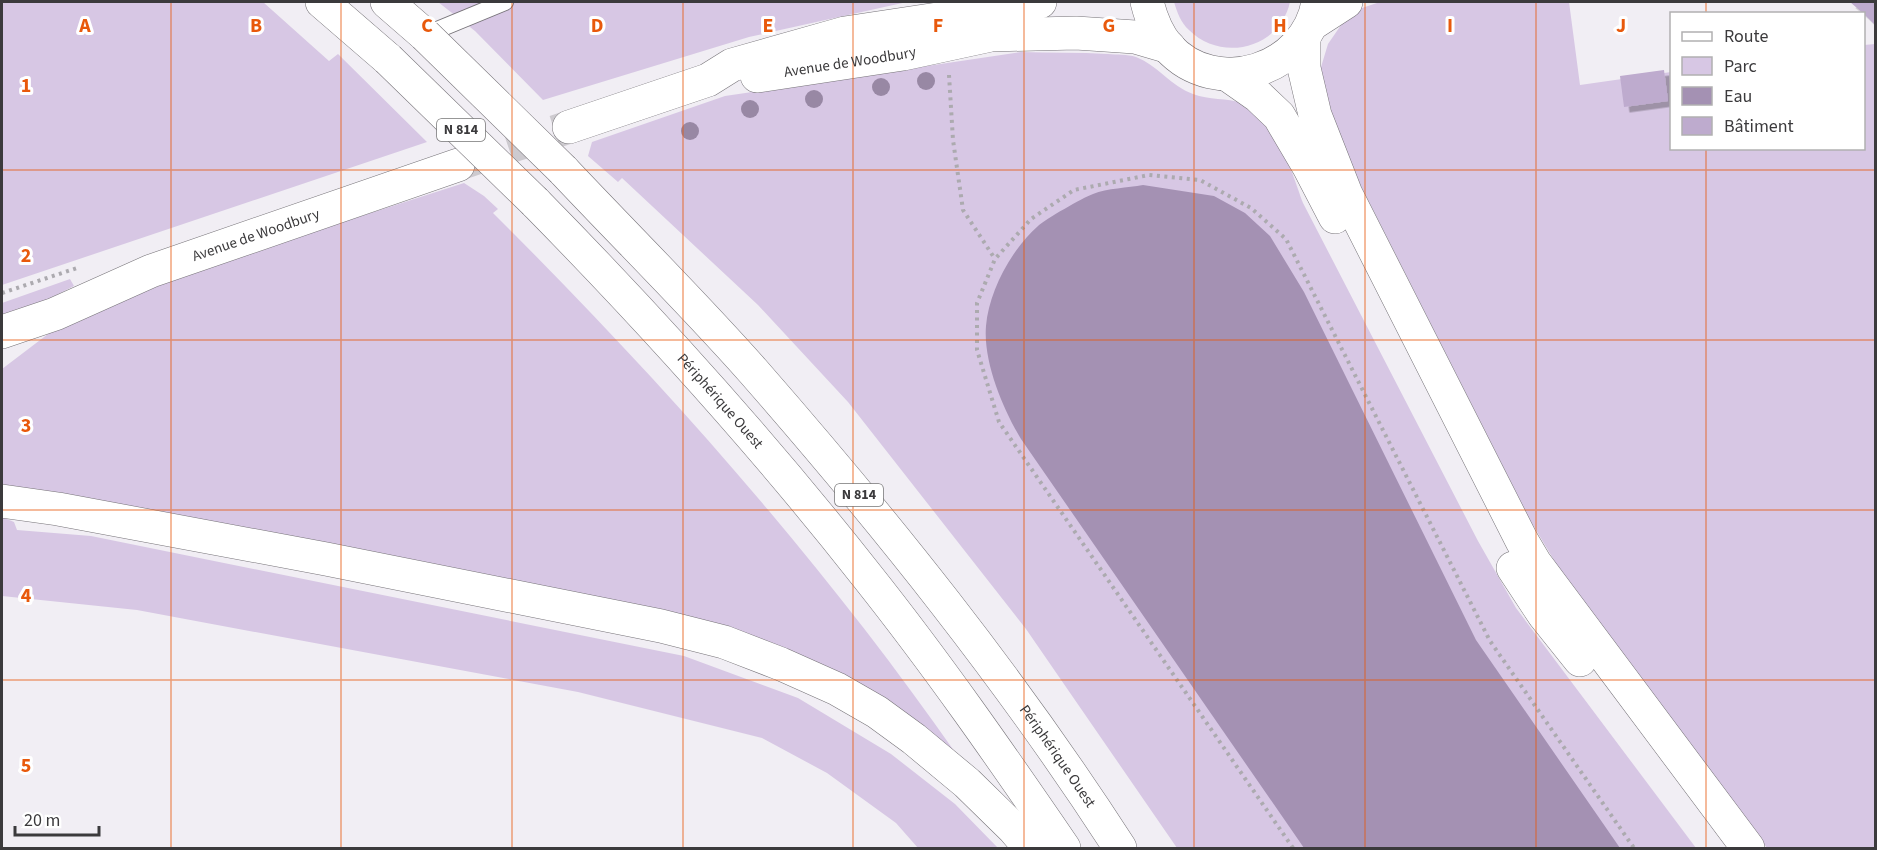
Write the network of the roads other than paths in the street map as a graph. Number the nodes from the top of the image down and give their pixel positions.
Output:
1 (322, 2) edge
2 (387, 2) edge
3 (505, 2) edge
4 (1040, 2) edge
5 (1147, 2) edge
6 (1346, 2) edge
7 (1311, 21) edge
8 (425, 35) junction
9 (1169, 47) junction
10 (1228, 75) junction
11 (708, 80) junction
12 (569, 128) tunnel mouth
13 (458, 165) tunnel mouth
14 (55, 314) junction
15 (2, 332) edge
16 (2, 356) edge
17 (2, 501) edge
18 (1030, 849) edge
19 (1064, 849) edge
20 (1120, 849) edge
21 (1720, 849) edge
22 (1748, 849) edge

1 - 19 main road, Périphérique Ouest / N 814, bridge
2 - 8 main road, Périphérique Ouest / N 814
3 - 8 lane
4 - 11 main road, Avenue de Woodbury
5 - 9 main road, Avenue de Woodbury
6 - 7 main road, Avenue de Woodbury
7 - 10 main road, Avenue de Woodbury
7 - 22 main road
8 - 20 main road, Périphérique Ouest / N 814, bridge
9 - 10 main road, Avenue de Woodbury
9 - 11 main road, Avenue de Woodbury
10 - 21 main road
11 - 12 main road, Avenue de Woodbury
13 - 14 main road, Avenue de Woodbury
14 - 15 main road, Avenue de Woodbury
14 - 16 main road, Avenue de Woodbury
17 - 18 main road

